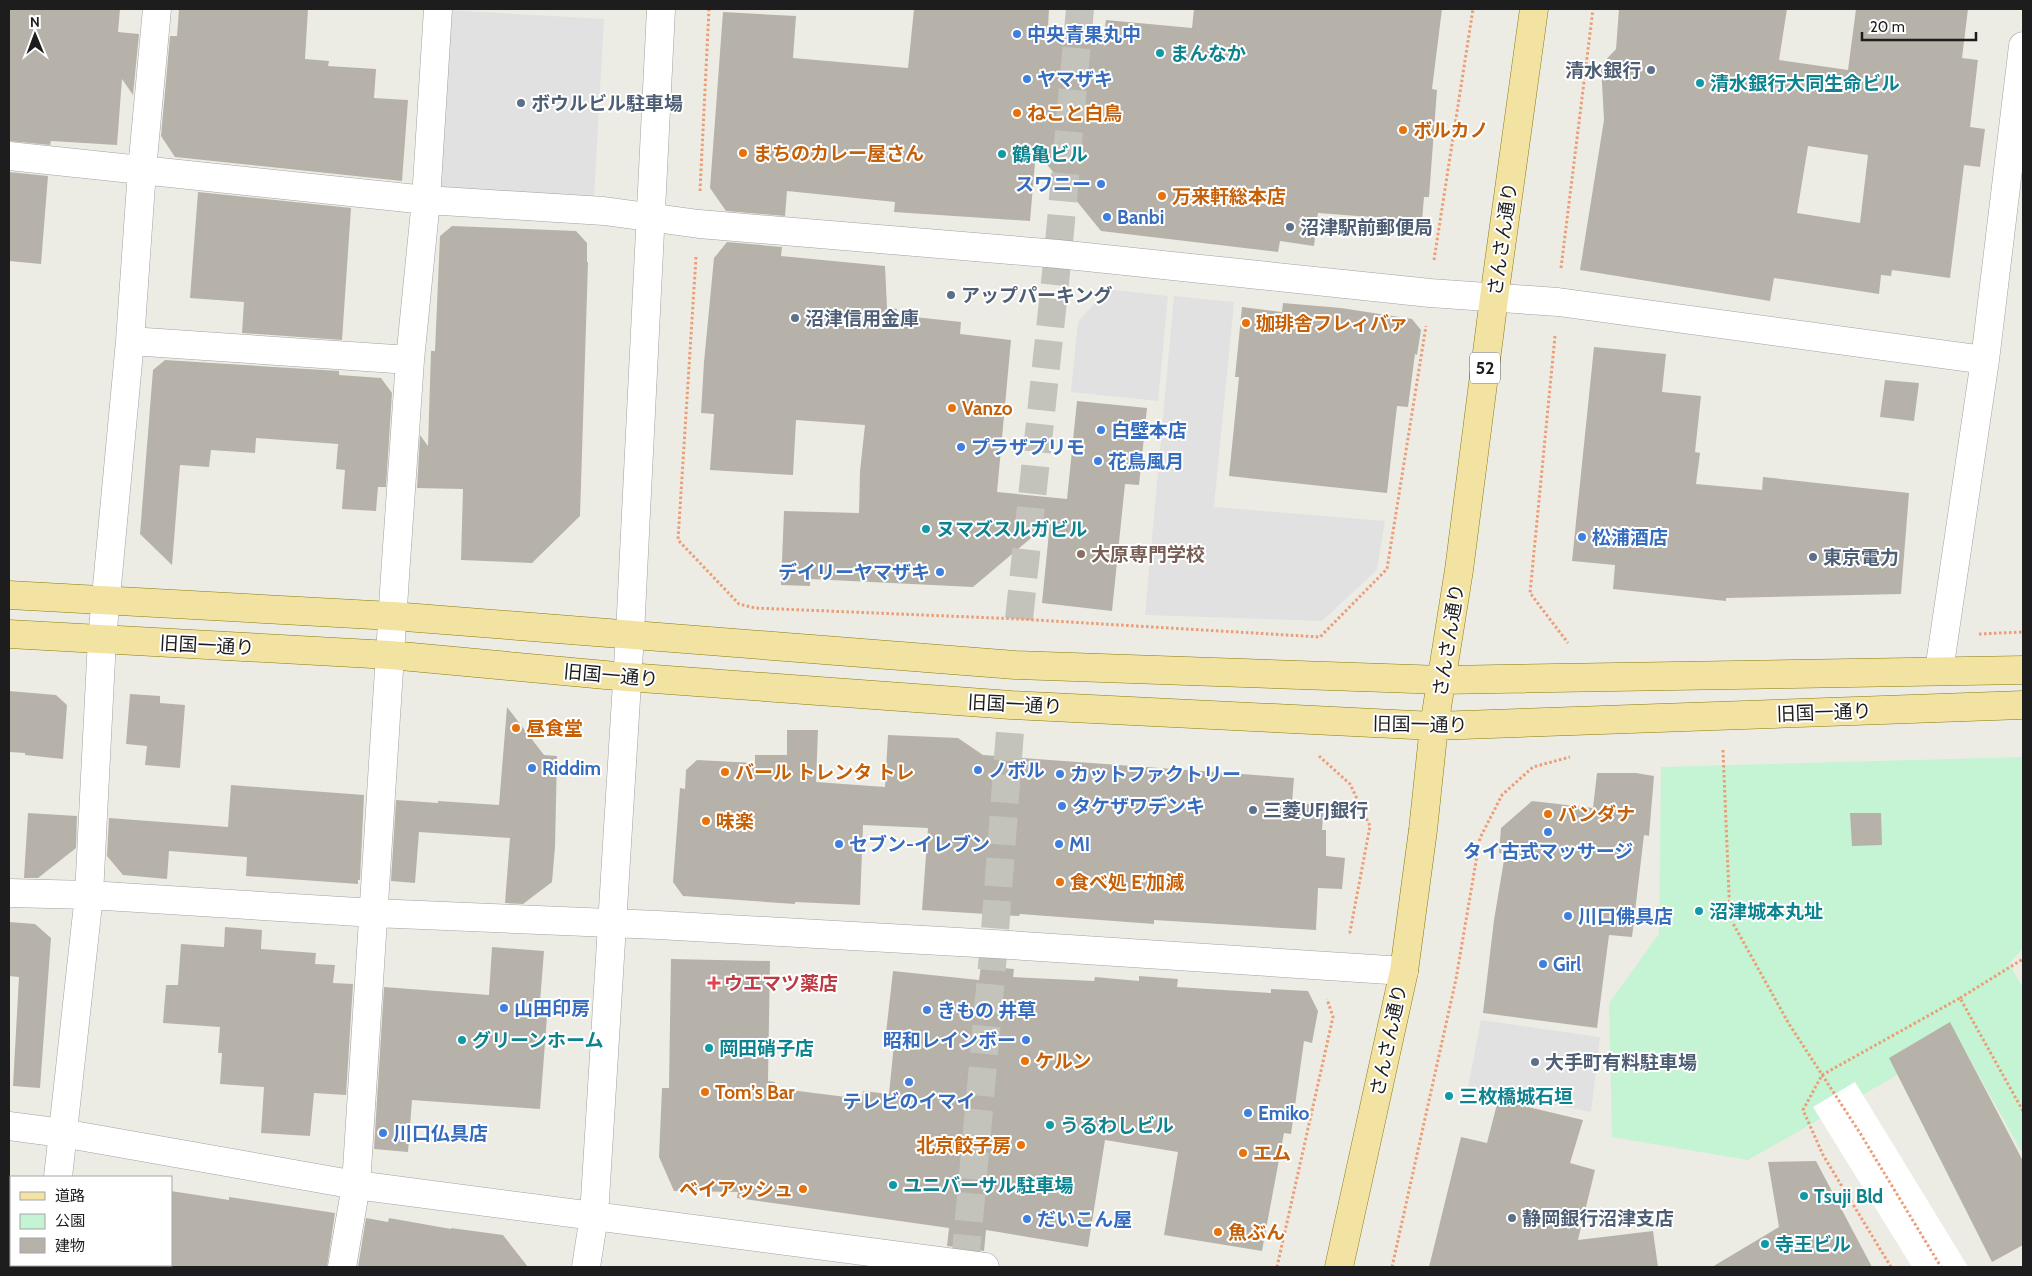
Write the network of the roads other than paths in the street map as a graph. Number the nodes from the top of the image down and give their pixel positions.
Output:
1 (157, 9) edge
2 (438, 9) edge
3 (661, 9) edge
4 (1534, 9) edge
5 (2023, 46) edge
6 (9, 156) edge
7 (142, 170) junction
8 (426, 200) junction
9 (651, 217) junction
10 (1494, 298) junction
11 (130, 340) junction
12 (410, 360) junction
13 (1984, 360) junction
14 (9, 595) edge
15 (105, 600) junction
16 (392, 616) junction
17 (9, 634) edge
18 (630, 634) junction
19 (102, 639) junction
20 (390, 655) junction
21 (2023, 670) edge
22 (1939, 671) junction
23 (627, 677) junction
24 (1443, 680) junction
25 (2023, 705) edge
26 (1434, 726) junction
27 (9, 893) edge
28 (90, 895) junction
29 (374, 913) junction
30 (611, 923) junction
31 (1404, 970) junction
32 (9, 1126) edge
33 (62, 1133) junction
34 (58, 1176) edge
35 (356, 1185) junction
36 (594, 1216) junction
37 (971, 1266) edge
38 (342, 1267) edge
39 (586, 1267) edge
40 (1339, 1267) edge

1 - 7 street
2 - 8 street
3 - 9 street
4 - 10 main road, さんさん通り / 52
5 - 13 street
6 - 7 street
7 - 8 street
7 - 11 street
8 - 9 street
8 - 12 street
9 - 10 street
9 - 18 street
10 - 13 street
10 - 24 main road, さんさん通り / 52
11 - 12 street
11 - 15 street
12 - 16 street
13 - 22 street
14 - 15 main road, 旧国一通り
15 - 16 main road, 旧国一通り
15 - 19 street
16 - 18 main road, 旧国一通り
16 - 20 street
17 - 19 main road, 旧国一通り
18 - 23 street
18 - 24 main road, 旧国一通り
19 - 20 main road, 旧国一通り
19 - 28 street
20 - 23 main road, 旧国一通り
20 - 29 street
21 - 22 main road, 旧国一通り
22 - 24 main road, 旧国一通り
23 - 26 main road, 旧国一通り
23 - 30 street
24 - 26 main road, さんさん通り / 52
25 - 26 main road, 旧国一通り
26 - 31 main road, さんさん通り
27 - 28 street
28 - 29 street
28 - 33 street
29 - 30 street
29 - 35 street
30 - 31 street
30 - 36 street
31 - 40 main road, さんさん通り
32 - 33 street
33 - 34 street
33 - 35 street
35 - 36 street
35 - 38 street
36 - 37 street
36 - 39 street

